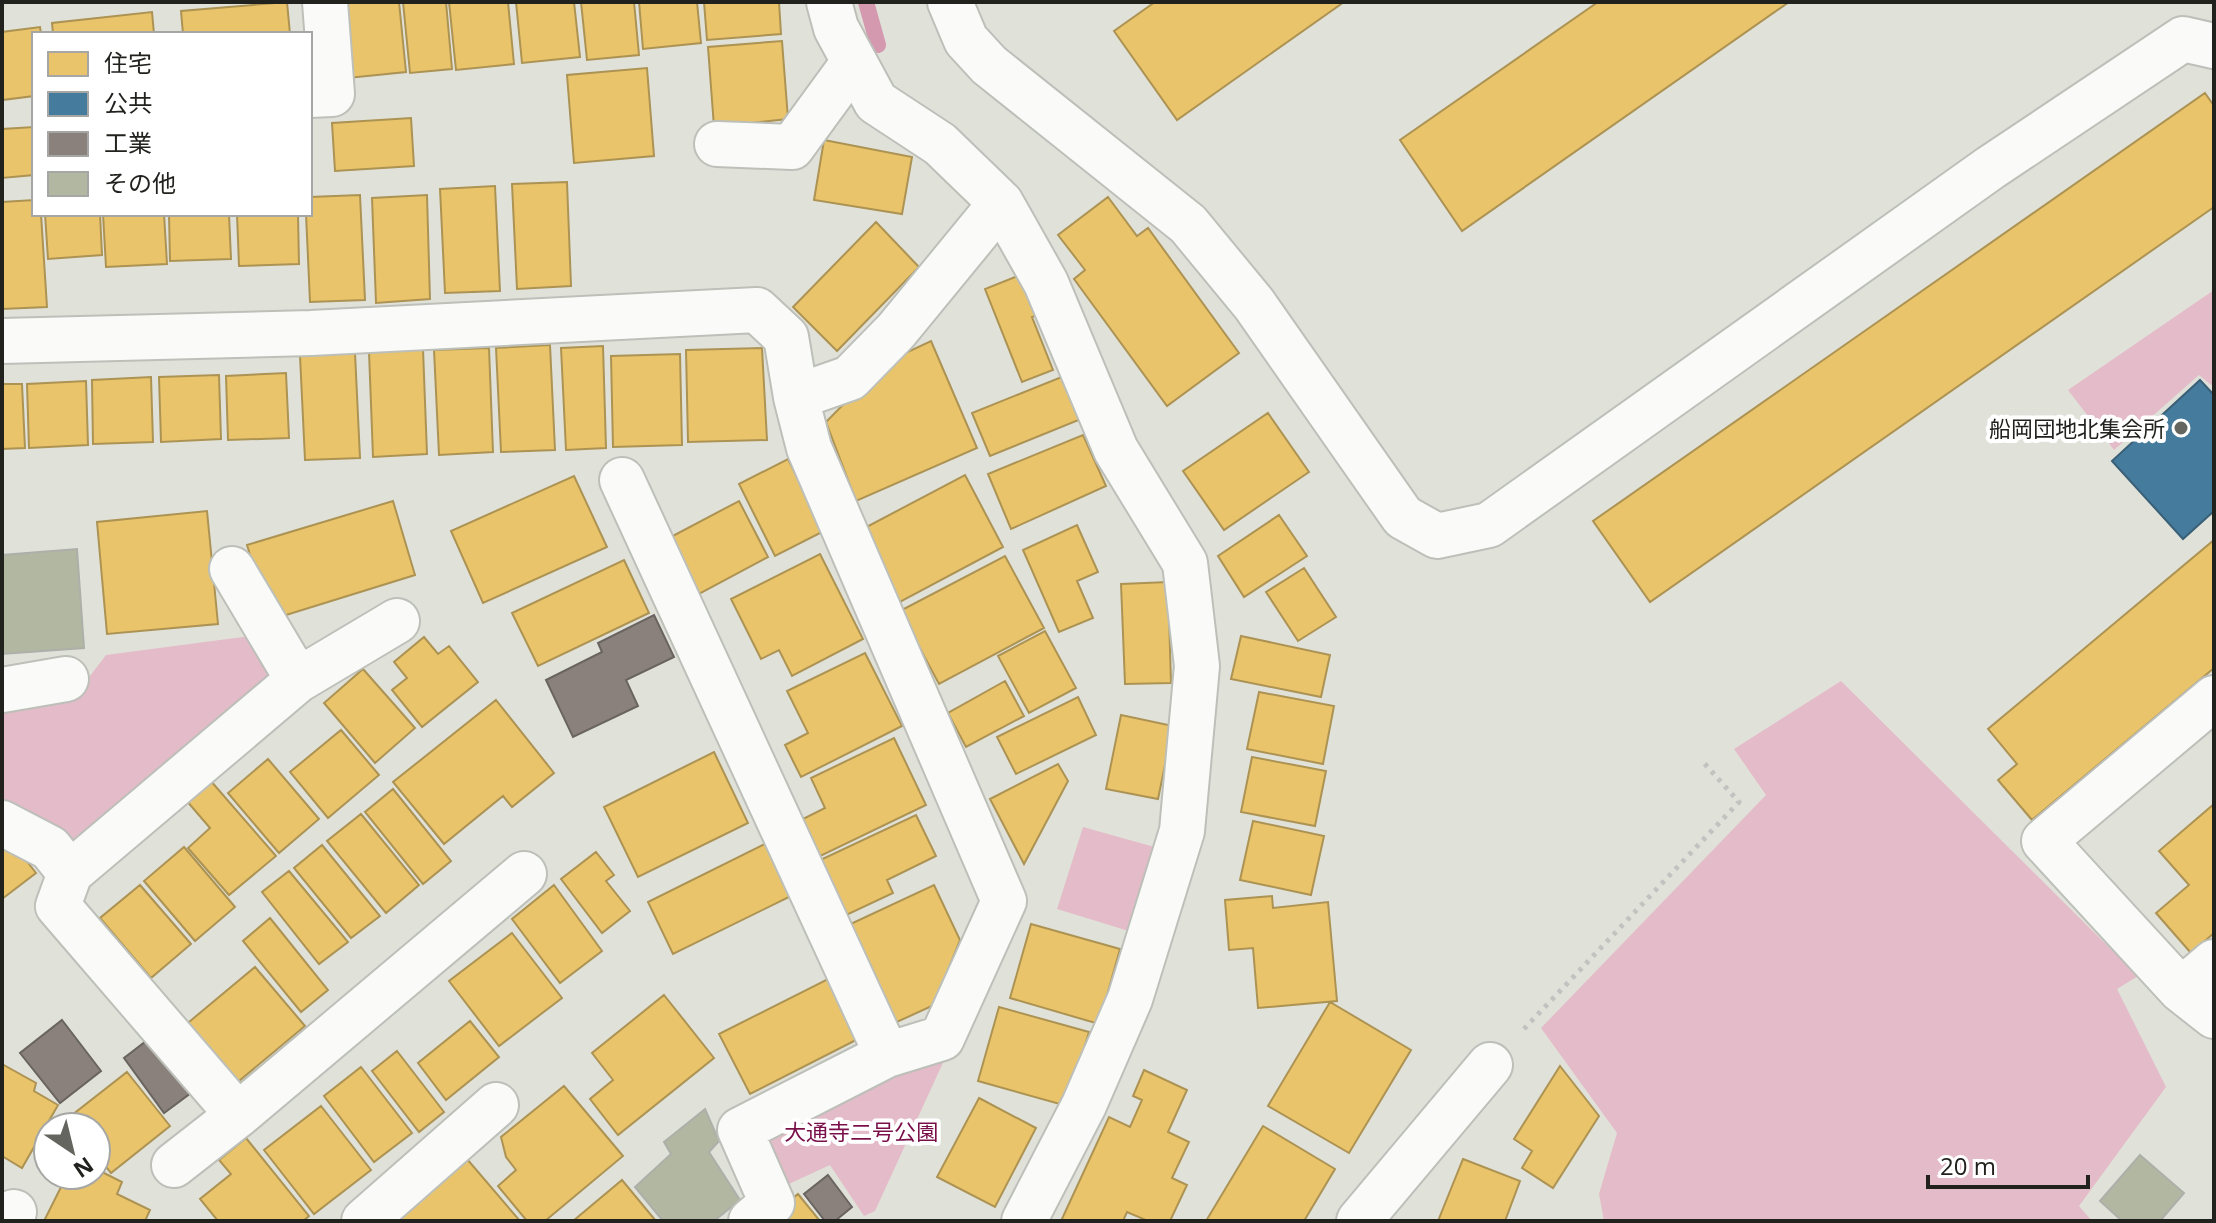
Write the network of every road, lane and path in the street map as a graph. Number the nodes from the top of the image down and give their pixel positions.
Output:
1 (325, 2) edge
2 (829, 2) edge
3 (950, 2) edge
4 (2214, 46) edge
5 (854, 62) junction
6 (312, 95) edge
7 (717, 144) dead end
8 (1001, 203) junction
9 (2, 341) edge
10 (796, 397) junction
11 (622, 480) dead end
12 (232, 569) dead end
13 (397, 621) dead end
14 (66, 679) dead end
15 (298, 680) junction
16 (2, 690) edge
17 (2214, 698) edge
18 (1704, 763) dead end
19 (2, 823) edge
20 (70, 873) junction
21 (524, 874) dead end
22 (2214, 962) edge
23 (2198, 1003) edge
24 (887, 1055) junction
25 (1490, 1065) joint
26 (496, 1105) dead end
27 (238, 1115) junction
28 (174, 1165) dead end
29 (364, 1221) edge
30 (751, 1221) edge
31 (1024, 1221) edge
32 (1359, 1221) edge

1 - 6 street
2 - 5 street
3 - 4 street
5 - 7 street
5 - 8 street
8 - 10 street
8 - 31 street
9 - 10 street
10 - 24 street
11 - 24 street
12 - 15 street
13 - 15 street
14 - 16 street
15 - 20 street
17 - 23 street
18 - 25 path
19 - 20 street
20 - 27 street
21 - 27 street
22 - 23 street
24 - 30 street
25 - 32 street
26 - 29 street
27 - 28 street

